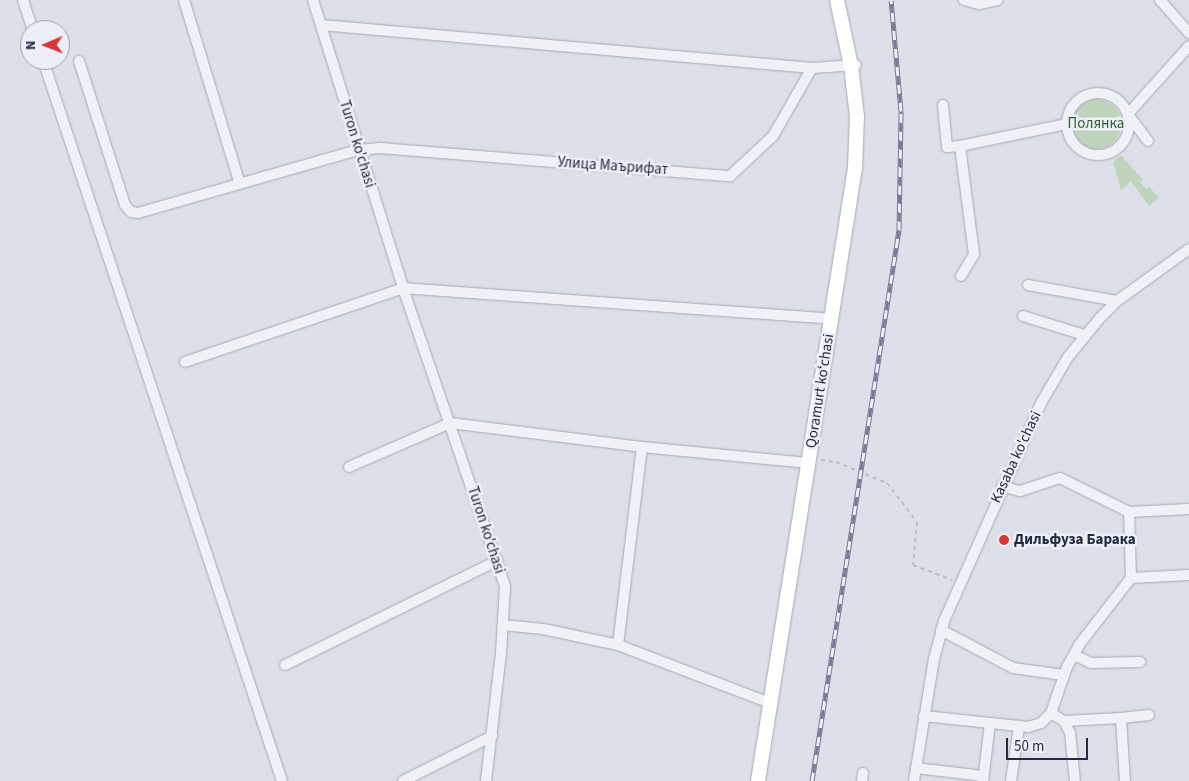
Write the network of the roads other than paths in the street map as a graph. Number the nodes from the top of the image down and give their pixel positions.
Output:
1 (23, 0) edge
2 (184, 0) edge
3 (313, 0) edge
4 (837, 0) edge
5 (842, 0) edge
6 (964, 0) edge
7 (998, 0) edge
8 (1160, 0) edge
9 (30, 20) edge
10 (321, 25) junction
11 (1189, 33) edge
12 (1189, 46) edge
13 (79, 61) dead end
14 (854, 66) junction
15 (812, 68) junction
16 (46, 70) edge
17 (943, 105) dead end
18 (1128, 114) junction
19 (1066, 124) junction
20 (1148, 141) dead end
21 (960, 146) junction
22 (358, 150) junction
23 (240, 184) junction
24 (1189, 249) edge
25 (961, 276) dead end
26 (1028, 285) dead end
27 (403, 288) junction
28 (1117, 302) junction
29 (1023, 316) dead end
30 (831, 319) junction
31 (1084, 335) junction
32 (184, 362) dead end
33 (450, 423) junction
34 (642, 448) junction
35 (811, 461) junction
36 (349, 467) dead end
37 (1002, 486) junction
38 (1189, 509) edge
39 (1129, 512) junction
40 (498, 560) junction
41 (1189, 575) edge
42 (1131, 578) junction
43 (503, 625) junction
44 (941, 630) junction
45 (618, 645) junction
46 (1074, 655) junction
47 (1140, 662) dead end
48 (285, 665) dead end
49 (1064, 675) junction
50 (770, 703) junction
51 (1051, 713) junction
52 (1149, 715) dead end
53 (924, 716) junction
54 (1120, 718) junction
55 (1064, 721) junction
56 (990, 723) junction
57 (1019, 726) junction
58 (492, 736) junction
59 (916, 768) junction
60 (983, 778) edge
61 (282, 781) edge
62 (403, 781) edge
63 (486, 781) edge
64 (758, 781) edge
65 (763, 781) edge
66 (914, 781) edge
67 (1011, 781) edge
68 (1075, 781) edge
69 (1125, 781) edge

1 - 9 street
2 - 23 street
3 - 10 street, Turon ko'chasi
4 - 14 main road, Qoramurt koʻchasi
5 - 14 main road, Qoramurt koʻchasi
6 - 7 street
8 - 11 street
10 - 15 street
10 - 22 street, Turon ko'chasi
12 - 18 street
13 - 23 street, Улица Маърифат
14 - 15 street
14 - 30 main road, Qoramurt koʻchasi
14 - 35 main road, Qoramurt koʻchasi
15 - 22 street, Улица Маърифат
16 - 61 street
17 - 21 street
18 - 19 street
18 - 19 street
18 - 20 street
19 - 21 street
21 - 25 street
22 - 23 street, Улица Маърифат
22 - 27 street, Turon ko'chasi
24 - 28 street, Kasaba ko'chasi
26 - 28 street
27 - 30 street
27 - 32 street
27 - 33 street, Turon ko'chasi
28 - 31 street, Kasaba ko'chasi
29 - 31 street
30 - 35 main road, Qoramurt koʻchasi
31 - 37 street, Kasaba ko'chasi
33 - 34 street
33 - 36 street
33 - 40 street, Turon ko'chasi
34 - 35 street
34 - 45 street
35 - 50 main road, Qoramurt koʻchasi
35 - 65 main road, Qoramurt koʻchasi
37 - 39 street
37 - 44 street, Kasaba ko'chasi
38 - 39 street
39 - 42 street
40 - 43 street, Turon ko'chasi
40 - 48 street
41 - 42 street
42 - 46 street
43 - 45 street
43 - 58 street, Turon ko'chasi
44 - 49 street
44 - 53 street, Kasaba ko'chasi
45 - 50 street
46 - 47 street
46 - 49 street
49 - 51 street
50 - 64 main road, Qoramurt koʻchasi
51 - 55 street
51 - 57 street
52 - 54 street
53 - 56 street
53 - 59 street, Kasaba ko'chasi
54 - 55 street
54 - 69 street
55 - 68 street
56 - 57 street
56 - 60 street
57 - 67 street
58 - 62 street
58 - 63 street, Turon ko'chasi
59 - 60 street
59 - 66 street, Kasaba ko'chasi

